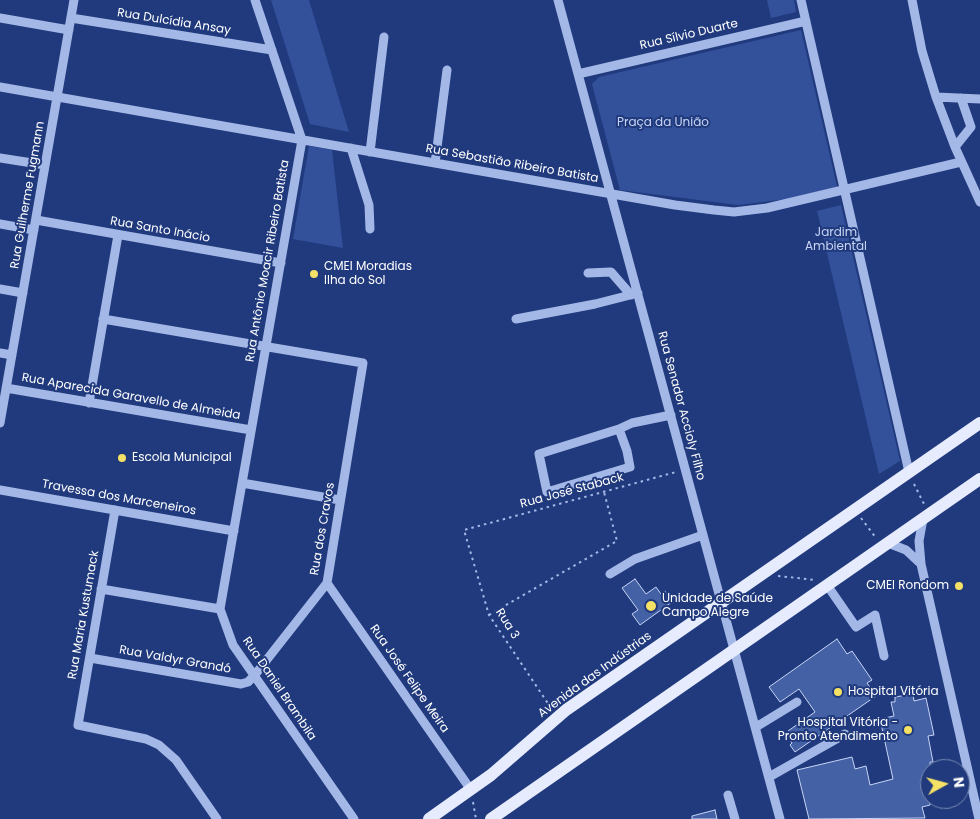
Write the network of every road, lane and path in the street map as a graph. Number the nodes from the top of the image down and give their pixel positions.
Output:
1 (74, 0) edge
2 (255, 0) edge
3 (558, 0) edge
4 (801, 0) edge
5 (912, 0) edge
6 (0, 18) edge
7 (71, 18) junction
8 (806, 21) junction
9 (69, 30) junction
10 (384, 37) dead end
11 (272, 50) junction
12 (447, 70) dead end
13 (578, 74) junction
14 (0, 87) edge
15 (57, 97) junction
16 (936, 97) junction
17 (961, 98) junction
18 (980, 99) edge
19 (302, 140) junction
20 (955, 147) junction
21 (351, 148) junction
22 (370, 152) junction
23 (0, 158) edge
24 (961, 162) junction
25 (435, 163) junction
26 (45, 165) junction
27 (844, 190) junction
28 (611, 194) junction
29 (980, 202) edge
30 (36, 220) junction
31 (0, 224) edge
32 (370, 229) dead end
33 (34, 230) junction
34 (118, 235) junction
35 (281, 263) junction
36 (588, 273) dead end
37 (0, 289) edge
38 (23, 293) junction
39 (634, 294) junction
40 (103, 319) junction
41 (516, 319) dead end
42 (266, 347) junction
43 (0, 353) edge
44 (12, 355) junction
45 (6, 388) junction
46 (89, 402) junction
47 (671, 415) junction
48 (0, 419) edge
49 (980, 423) edge
50 (619, 429) junction
51 (252, 430) junction
52 (685, 469) junction
53 (909, 472) junction
54 (980, 479) edge
55 (242, 483) junction
56 (0, 490) edge
57 (604, 492) junction
58 (340, 500) junction
59 (115, 510) junction
60 (855, 510) junction
61 (926, 517) junction
62 (464, 530) joint
63 (234, 531) junction
64 (703, 535) junction
65 (885, 545) junction
66 (920, 564) junction
67 (610, 574) dead end
68 (761, 575) junction
69 (327, 583) junction
70 (830, 583) junction
71 (101, 588) junction
72 (722, 602) junction
73 (220, 609) junction
74 (489, 616) junction
75 (734, 650) junction
76 (884, 656) dead end
77 (90, 658) junction
78 (254, 676) junction
79 (797, 702) dead end
80 (558, 717) junction
81 (756, 727) junction
82 (845, 734) dead end
83 (769, 777) junction
84 (471, 790) junction
85 (728, 795) dead end
86 (217, 819) edge
87 (354, 819) edge
88 (429, 819) edge
89 (476, 819) edge
90 (491, 819) edge
91 (735, 819) edge
92 (780, 819) edge
93 (979, 819) edge

1 - 7 street, Rua Guilherme Fugmann
2 - 11 street, Rua Antônio Moacir Ribeiro Batista
3 - 13 street, Rua Senador Accioly Filho
4 - 8 street
5 - 16 street
6 - 9 street
7 - 9 street, Rua Guilherme Fugmann
7 - 11 street, Rua Dulcídia Ansay
8 - 13 street, Rua Sílvio Duarte
8 - 27 street
9 - 15 street, Rua Guilherme Fugmann
10 - 22 street
11 - 19 street, Rua Antônio Moacir Ribeiro Batista
12 - 25 street
13 - 28 street, Rua Senador Accioly Filho
14 - 15 street, Rua Sebastião Ribeiro Batista
15 - 19 street, Rua Sebastião Ribeiro Batista
15 - 26 street, Rua Guilherme Fugmann
16 - 17 street
16 - 20 street
17 - 18 street
17 - 20 street
19 - 21 street, Rua Sebastião Ribeiro Batista
19 - 35 street, Rua Antônio Moacir Ribeiro Batista
20 - 24 street
21 - 22 street, Rua Sebastião Ribeiro Batista
21 - 32 street
22 - 25 street, Rua Sebastião Ribeiro Batista
23 - 26 street
24 - 27 street, Rua Sebastião Ribeiro Batista
24 - 29 street
25 - 28 street, Rua Sebastião Ribeiro Batista
26 - 30 street, Rua Guilherme Fugmann
27 - 28 street, Rua Sebastião Ribeiro Batista
27 - 53 street
28 - 39 street, Rua Senador Accioly Filho
30 - 33 street, Rua Guilherme Fugmann
30 - 34 street, Rua Santo Inácio
31 - 33 street
33 - 38 street, Rua Guilherme Fugmann
34 - 35 street, Rua Santo Inácio
34 - 40 street
35 - 42 street, Rua Antônio Moacir Ribeiro Batista
36 - 39 street
37 - 38 street
38 - 44 street, Rua Guilherme Fugmann
39 - 41 street
39 - 47 street, Rua Senador Accioly Filho
40 - 42 street
40 - 46 street
42 - 51 street, Rua Antônio Moacir Ribeiro Batista
42 - 58 street, Rua dos Cravos
43 - 44 street
44 - 45 street, Rua Guilherme Fugmann
45 - 46 street, Rua Aparecida Garavello de Almeida
45 - 48 street, Rua Guilherme Fugmann
46 - 51 street, Rua Aparecida Garavello de Almeida
47 - 50 street
47 - 52 street, Rua Senador Accioly Filho
49 - 53 main road, Avenida das Indústrias
50 - 50 street
51 - 55 street, Rua Antônio Moacir Ribeiro Batista
52 - 57 path, Rua José Staback
52 - 64 street, Rua Senador Accioly Filho
53 - 60 main road, Avenida das Indústrias
53 - 61 path
54 - 61 main road
55 - 58 street
55 - 63 street, Rua Antônio Moacir Ribeiro Batista
56 - 59 street, Travessa dos Marceneiros
57 - 62 path, Rua José Staback
57 - 74 path
58 - 69 street, Rua dos Cravos
59 - 63 street, Travessa dos Marceneiros
59 - 71 street, Rua Maria Kustumack
60 - 65 path
60 - 68 main road, Avenida das Indústrias
61 - 65 main road
61 - 66 street
62 - 74 path, Rua 3
63 - 73 street
64 - 67 street
64 - 72 street, Rua Senador Accioly Filho
65 - 66 street
65 - 70 main road
66 - 93 street
68 - 70 path
68 - 72 main road, Avenida das Indústrias
69 - 78 street, Rua dos Cravos
69 - 84 street, Rua José Felipe Meira
70 - 75 main road
70 - 76 street
71 - 73 street
71 - 77 street, Rua Maria Kustumack
72 - 75 street, Rua Senador Accioly Filho
72 - 80 main road, Avenida das Indústrias
73 - 78 street, Rua Daniel Brambila
74 - 80 path, Rua 3
75 - 81 street, Rua Senador Accioly Filho
75 - 90 main road
77 - 78 street, Rua Valdyr Grandó
77 - 86 street, Rua Maria Kustumack
78 - 87 street, Rua Daniel Brambila
79 - 81 street
80 - 84 main road, Avenida das Indústrias
81 - 83 street, Rua Senador Accioly Filho
82 - 83 street
83 - 92 street, Rua Senador Accioly Filho
84 - 88 main road, Avenida das Indústrias
84 - 89 path
85 - 91 street

